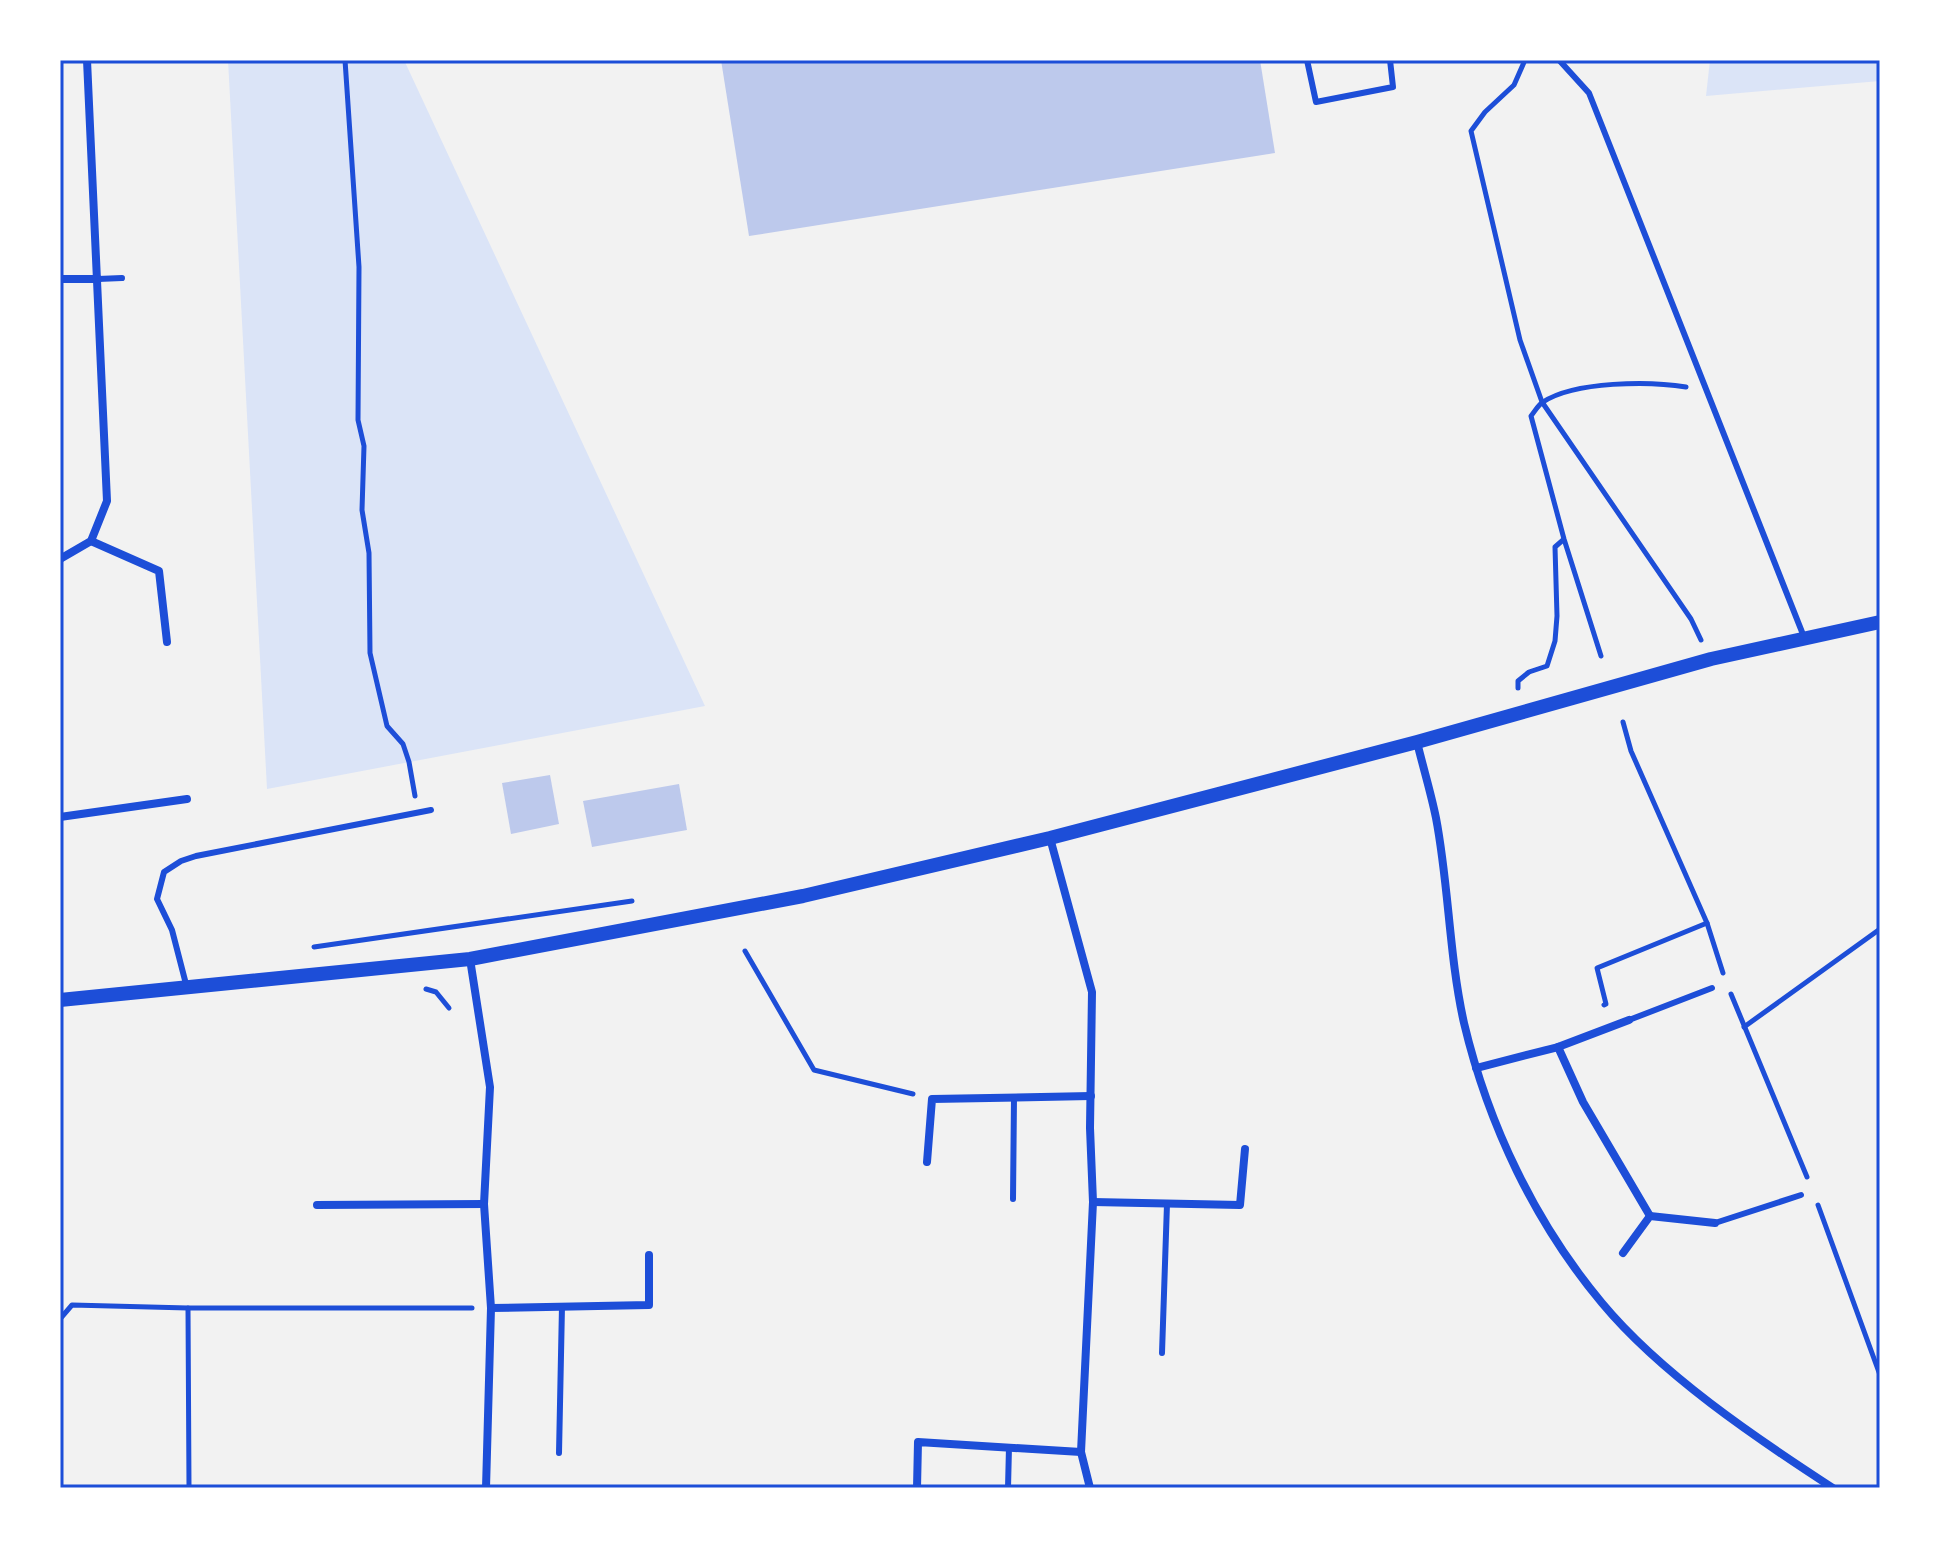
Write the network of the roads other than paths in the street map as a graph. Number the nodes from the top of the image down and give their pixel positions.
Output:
1 (87, 60) edge
2 (1307, 60) edge
3 (1390, 60) edge
4 (1559, 60) edge
5 (122, 278) dead end
6 (60, 279) edge
7 (98, 279) junction
8 (91, 541) junction
9 (60, 559) edge
10 (1880, 622) edge
11 (1804, 637) junction
12 (167, 642) dead end
13 (1417, 742) junction
14 (187, 799) dead end
15 (431, 810) dead end
16 (60, 817) edge
17 (1050, 838) junction
18 (470, 959) junction
19 (187, 988) junction
20 (1712, 988) dead end
21 (60, 1000) edge
22 (1629, 1020) joint
23 (1558, 1047) junction
24 (1476, 1068) junction
25 (1091, 1096) junction
26 (1014, 1097) junction
27 (1245, 1149) dead end
28 (927, 1162) dead end
29 (1801, 1195) dead end
30 (1013, 1199) dead end
31 (1093, 1202) junction
32 (484, 1204) junction
33 (1167, 1204) junction
34 (317, 1205) dead end
35 (1650, 1216) junction
36 (1715, 1223) joint
37 (1623, 1253) dead end
38 (649, 1255) dead end
39 (562, 1306) junction
40 (491, 1308) junction
41 (1162, 1353) dead end
42 (1009, 1447) junction
43 (1081, 1452) junction
44 (559, 1453) dead end
45 (486, 1488) edge
46 (917, 1488) edge
47 (1008, 1488) edge
48 (1090, 1488) edge
49 (1833, 1488) edge

1 - 7 street
2 - 3 lane
4 - 11 lane
5 - 7 lane
6 - 7 street
7 - 8 street
8 - 9 street
8 - 12 street
10 - 11 street
11 - 13 street
13 - 17 street
13 - 24 street
14 - 16 street
15 - 19 lane
17 - 18 street
17 - 25 street
18 - 19 street
18 - 32 street
19 - 21 street
20 - 22 lane
22 - 23 street
23 - 24 street
23 - 35 street
24 - 49 street
25 - 26 street
25 - 31 street
26 - 28 street
26 - 30 lane
27 - 33 street
29 - 36 lane
31 - 33 street
31 - 43 street
32 - 34 street
32 - 40 street
33 - 41 lane
35 - 36 street
35 - 37 street
38 - 39 street
39 - 40 street
39 - 44 lane
40 - 45 street
42 - 43 street
42 - 46 street
42 - 47 lane
43 - 48 street

